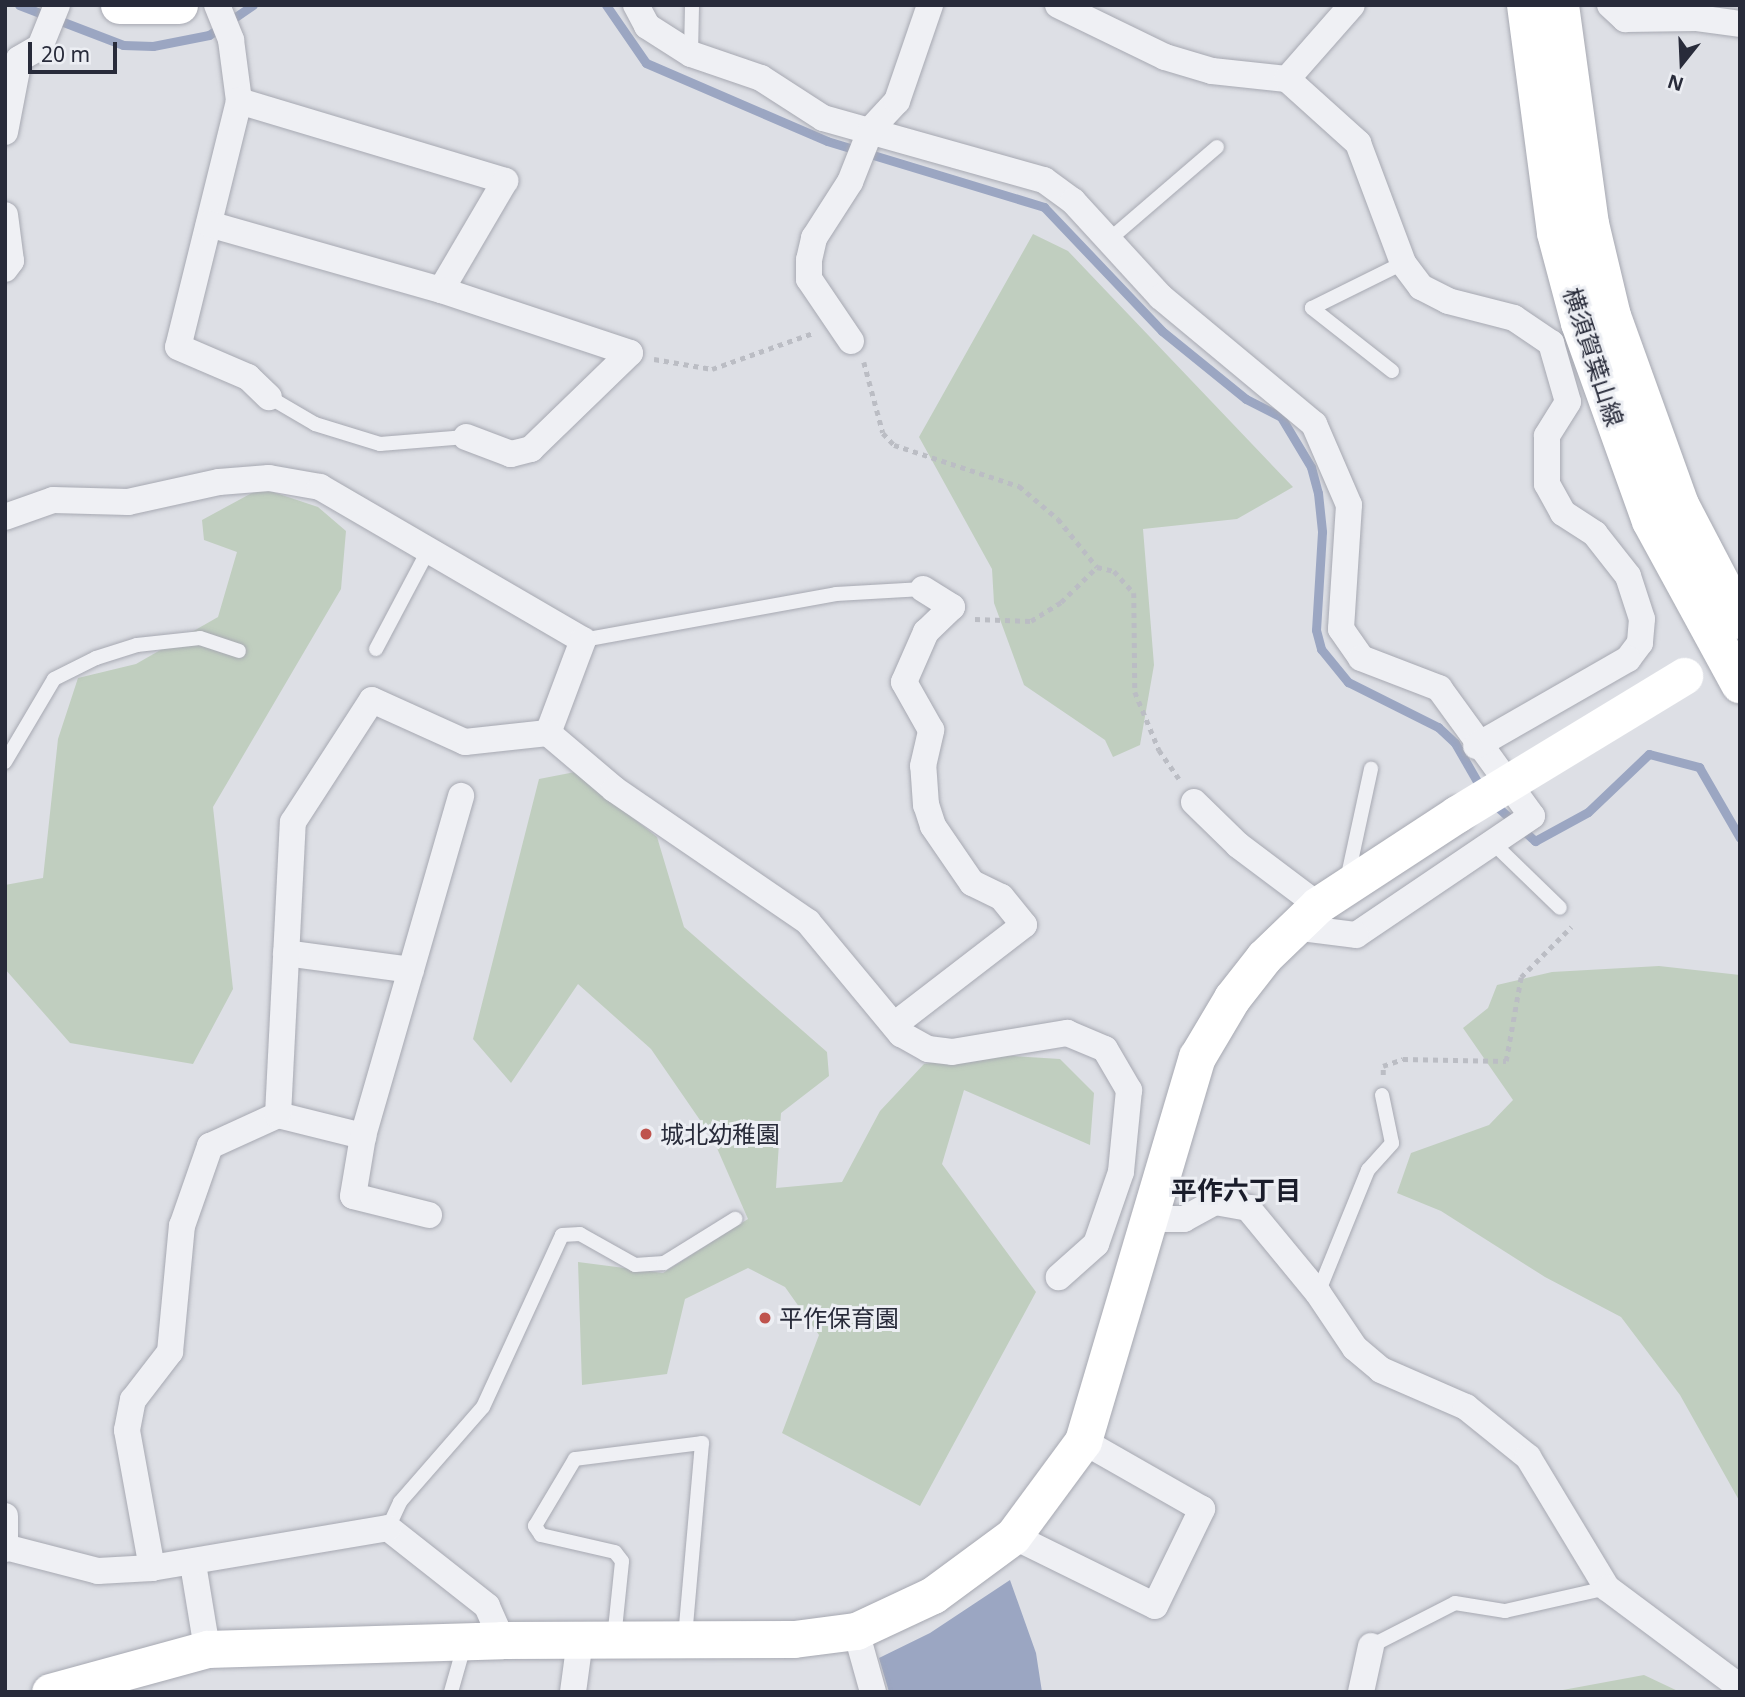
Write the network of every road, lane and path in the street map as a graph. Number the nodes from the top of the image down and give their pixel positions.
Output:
1 (119, 5) edge
2 (179, 5) edge
3 (217, 5) edge
4 (636, 5) edge
5 (692, 5) edge
6 (930, 5) edge
7 (1058, 5) edge
8 (1352, 5) edge
9 (1526, 5) edge
10 (1560, 5) edge
11 (1609, 5) edge
12 (54, 13) edge
13 (1740, 24) edge
14 (691, 54) junction
15 (1287, 79) junction
16 (239, 101) junction
17 (871, 129) junction
18 (5, 132) edge
19 (1217, 147) dead end
20 (5, 215) edge
21 (209, 224) junction
22 (1110, 239) junction
23 (1403, 263) junction
24 (5, 269) edge
25 (441, 290) junction
26 (844, 331) junction
27 (630, 353) junction
28 (1392, 371) dead end
29 (269, 397) joint
30 (467, 437) joint
31 (5, 517) edge
32 (429, 549) junction
33 (1097, 567) junction
34 (923, 589) joint
35 (952, 607) junction
36 (1740, 620) edge
37 (583, 640) junction
38 (376, 649) dead end
39 (239, 650) dead end
40 (1733, 661) edge
41 (548, 733) junction
42 (1476, 746) junction
43 (5, 762) edge
44 (1371, 769) dead end
45 (461, 796) dead end
46 (1194, 802) joint
47 (1493, 843) junction
48 (1347, 884) junction
49 (1560, 908) joint
50 (1306, 916) junction
51 (286, 953) junction
52 (411, 970) junction
53 (894, 1025) junction
54 (1382, 1095) joint
55 (278, 1115) junction
56 (363, 1136) junction
57 (1115, 1190) junction
58 (1148, 1210) junction
59 (429, 1215) dead end
60 (736, 1219) dead end
61 (1059, 1277) dead end
62 (1318, 1293) junction
63 (1083, 1441) junction
64 (5, 1516) edge
65 (388, 1528) junction
66 (1013, 1536) junction
67 (7, 1548) edge
68 (193, 1564) junction
69 (152, 1568) junction
70 (1607, 1588) junction
71 (856, 1631) junction
72 (502, 1640) junction
73 (597, 1640) junction
74 (685, 1640) junction
75 (466, 1641) junction
76 (1371, 1646) joint
77 (207, 1650) junction
78 (1740, 1687) edge
79 (50, 1692) edge
80 (451, 1692) edge
81 (573, 1692) edge
82 (873, 1692) edge
83 (1361, 1692) edge

1 - 2 street
3 - 16 street
4 - 14 street
5 - 14 lane
6 - 17 street
7 - 15 street
8 - 15 street
9 - 40 main road, 横須賀葉山線
10 - 36 main road, 横須賀葉山線
11 - 13 street
12 - 18 street
14 - 17 street
15 - 23 street
16 - 21 street
16 - 25 street
17 - 22 street
17 - 26 street
19 - 22 lane
20 - 24 street
21 - 25 street
21 - 29 street
22 - 42 street
23 - 28 lane
23 - 42 street
25 - 27 street
26 - 27 path
26 - 33 path
27 - 30 street
29 - 30 lane
31 - 32 street
32 - 37 street
32 - 38 lane
33 - 35 path
33 - 46 path
34 - 35 street
34 - 37 lane
35 - 53 street
37 - 41 street
39 - 43 lane
40 - 48 street, bridge
41 - 51 street
41 - 53 street
42 - 47 street
44 - 48 lane
45 - 52 street
46 - 50 street
47 - 49 lane
47 - 50 street
48 - 50 street
49 - 54 path
50 - 58 street
51 - 52 street
51 - 55 street
52 - 56 street
53 - 57 street
54 - 62 lane
55 - 56 street
55 - 69 street
56 - 59 street
57 - 58 street
57 - 61 street
58 - 62 street
58 - 63 street
60 - 65 lane
62 - 70 street
63 - 66 street
63 - 66 street
64 - 67 street
65 - 68 street
65 - 72 street
66 - 71 street
67 - 69 street
68 - 69 street
68 - 77 street
70 - 76 lane
70 - 78 street
71 - 74 street
71 - 82 street
72 - 73 street
72 - 75 street
73 - 74 street
73 - 74 lane
73 - 81 street
75 - 77 street
75 - 80 lane
76 - 83 street
77 - 79 street

